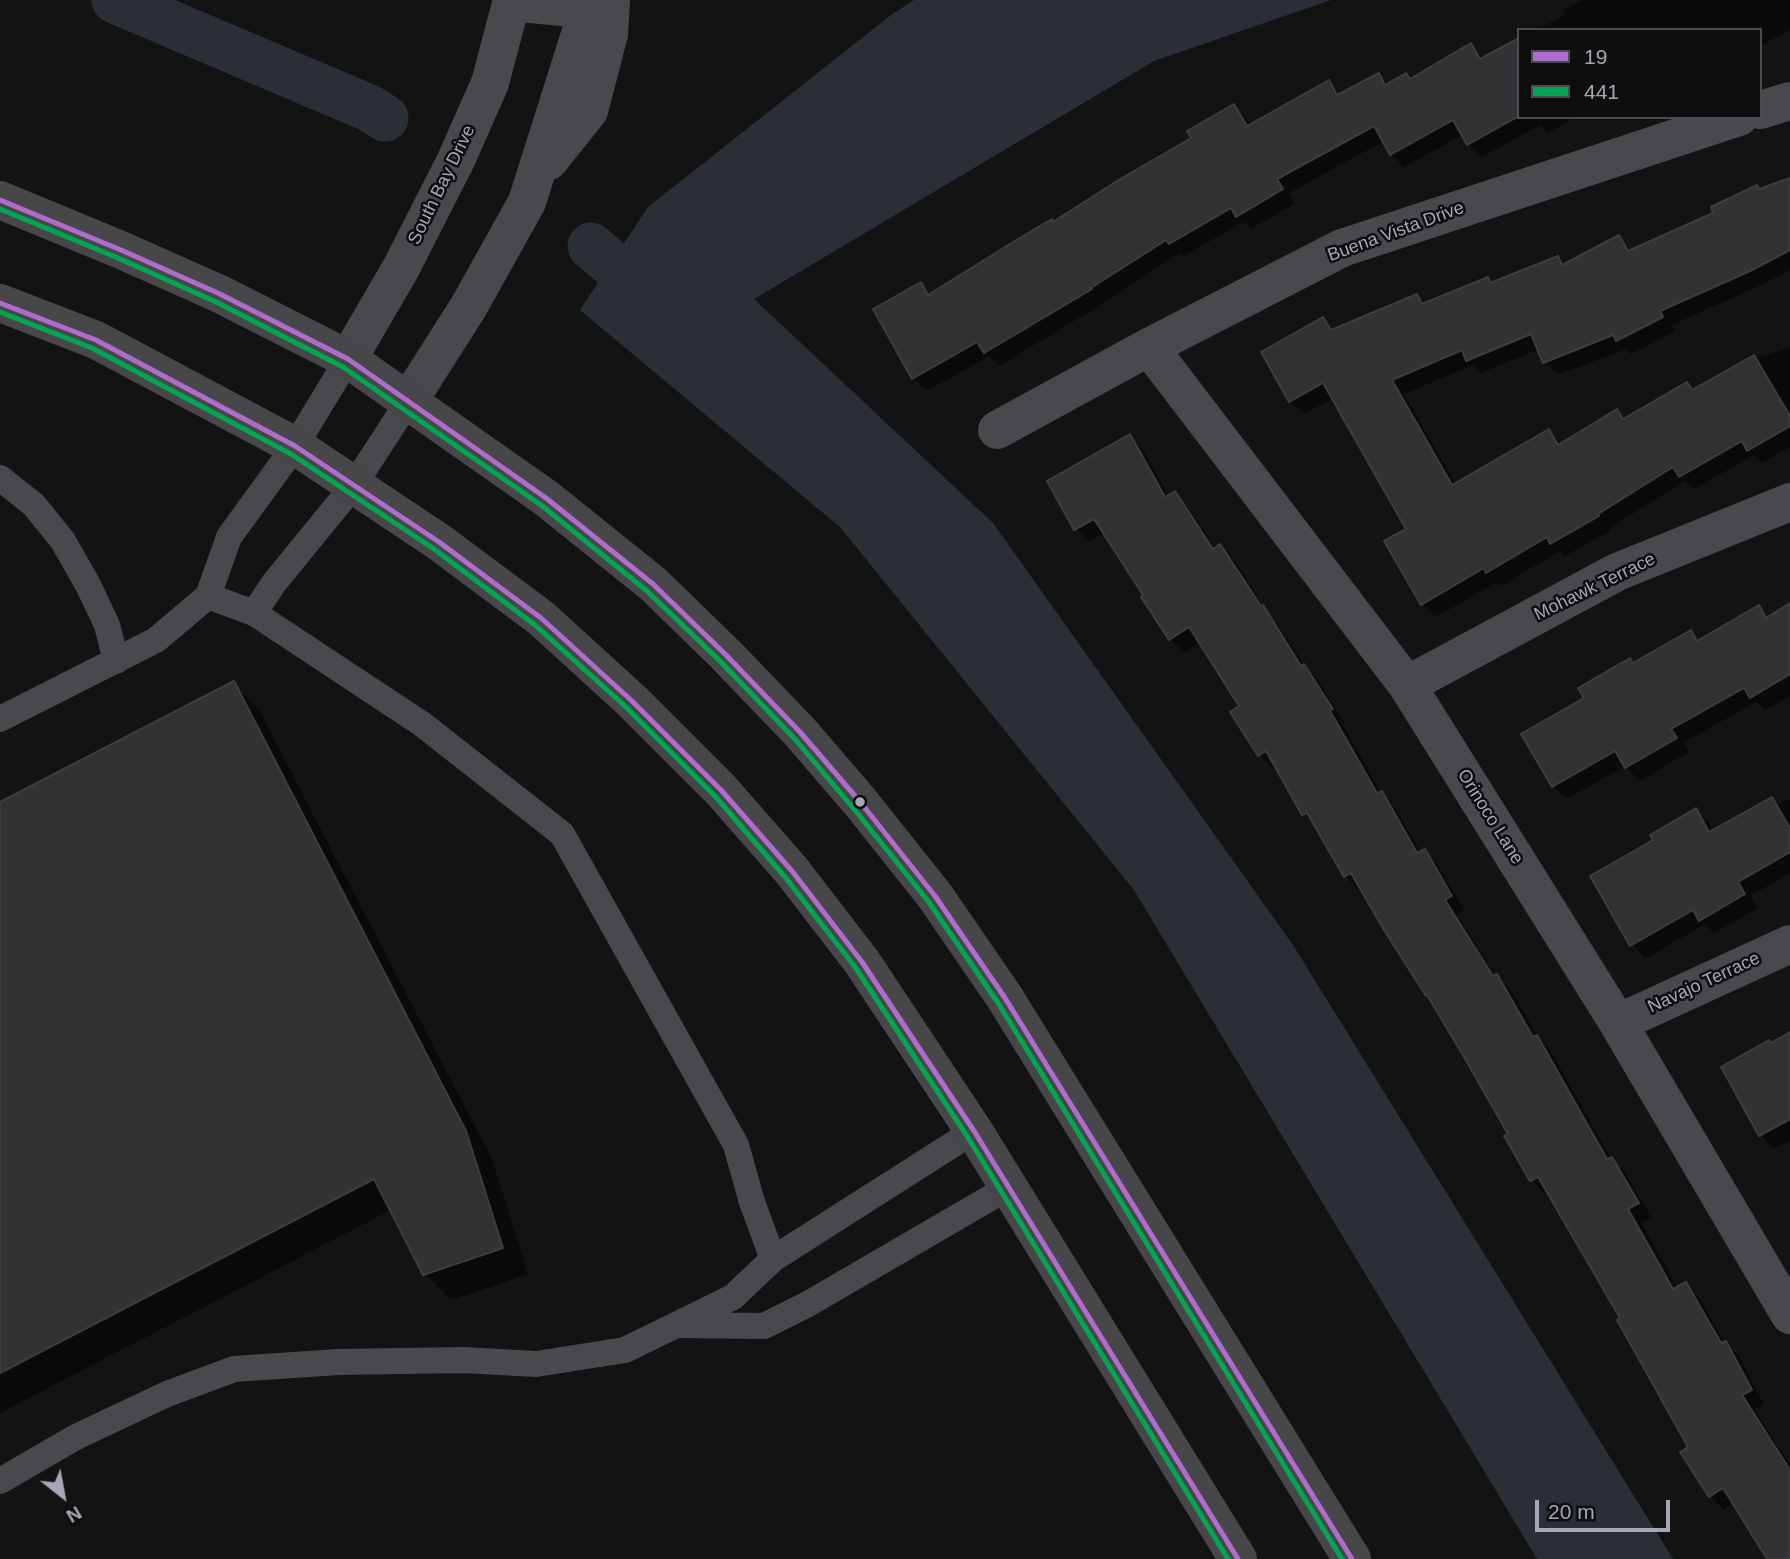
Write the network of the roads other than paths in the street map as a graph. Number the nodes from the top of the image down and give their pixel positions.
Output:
1 (512, 1) edge
2 (599, 5) edge
3 (1790, 101) edge
4 (1762, 109) edge
5 (1733, 119) edge
6 (0, 200) edge
7 (0, 303) edge
8 (1149, 347) junction
9 (348, 359) junction
10 (408, 402) junction
11 (997, 430) dead end
12 (295, 446) junction
13 (0, 478) edge
14 (354, 485) junction
15 (1790, 502) edge
16 (208, 596) junction
17 (254, 613) junction
18 (116, 661) junction
19 (1407, 685) junction
20 (0, 719) edge
21 (1790, 944) edge
22 (1618, 1023) junction
23 (974, 1131) junction
24 (1009, 1187) junction
25 (773, 1259) junction
26 (1790, 1315) edge
27 (675, 1325) junction
28 (0, 1481) edge
29 (1238, 1559) edge
30 (1352, 1559) edge

1 - 2 street
1 - 9 street, South Bay Drive
2 - 10 street
3 - 4 street
5 - 8 street, Buena Vista Drive
6 - 9 street
7 - 12 street
8 - 11 street, Buena Vista Drive
8 - 19 street, Orinoco Lane
9 - 10 street
9 - 12 lane
10 - 14 lane
10 - 30 street
12 - 14 street
12 - 16 lane
13 - 18 lane
14 - 17 lane
14 - 23 street
15 - 19 street, Mohawk Terrace
16 - 17 lane
16 - 18 lane
17 - 25 lane
18 - 20 lane
19 - 22 street, Orinoco Lane
21 - 22 street, Navajo Terrace
22 - 26 street, Orinoco Lane
23 - 24 street
23 - 25 lane
24 - 27 lane
24 - 29 street
25 - 27 lane
27 - 28 lane

